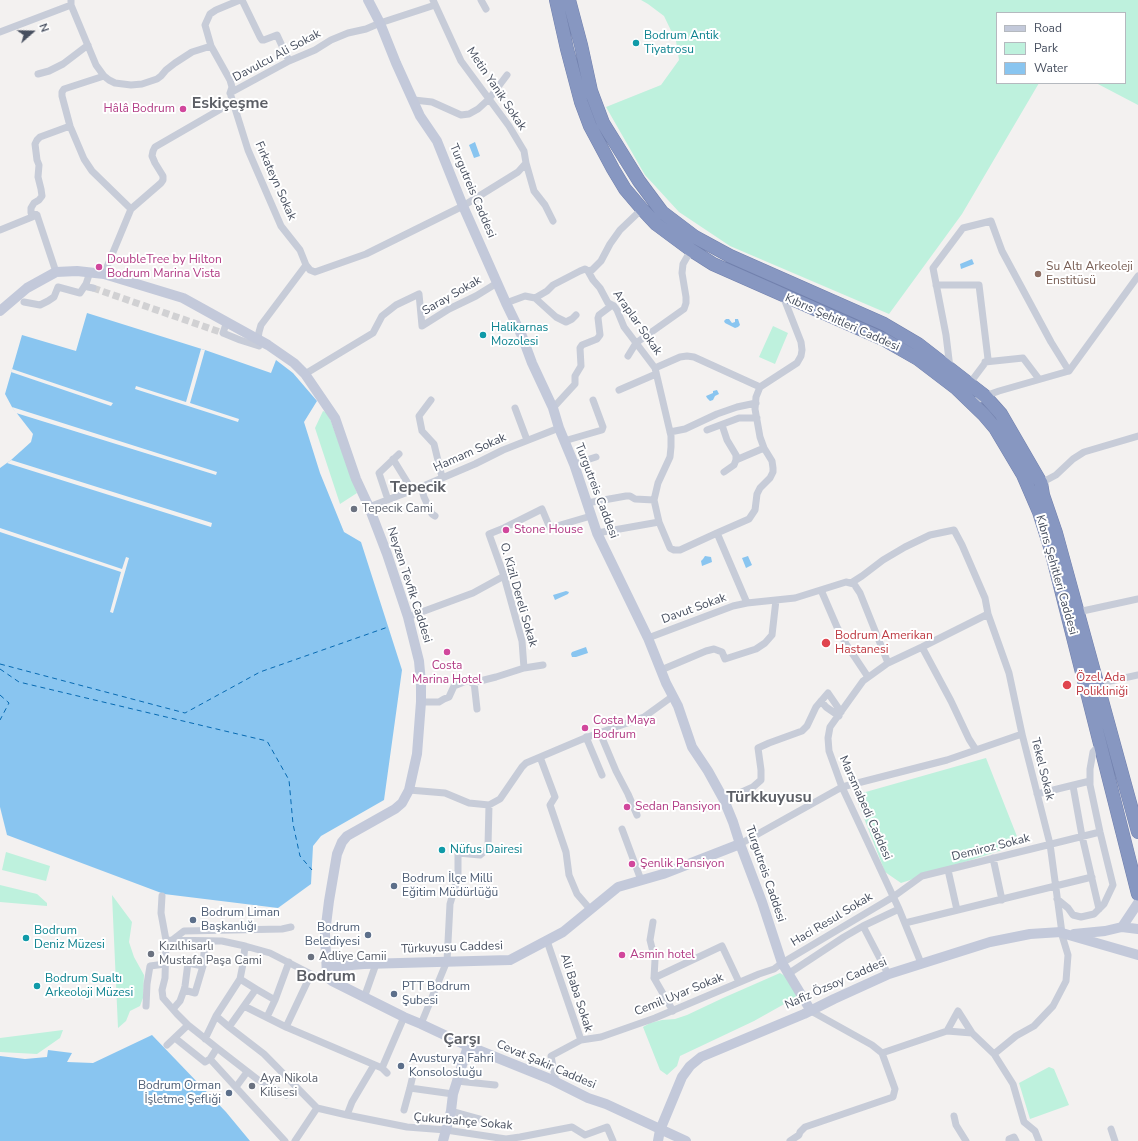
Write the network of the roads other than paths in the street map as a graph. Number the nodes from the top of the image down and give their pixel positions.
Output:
1 (241, 0) edge
2 (368, 0) edge
3 (481, 0) edge
4 (556, 0) edge
5 (569, 0) edge
6 (71, 2) edge
7 (434, 2) edge
8 (486, 9) dead end
9 (380, 23) junction
10 (0, 32) edge
11 (88, 45) junction
12 (211, 46) junction
13 (289, 61) junction
14 (38, 74) dead end
15 (507, 75) dead end
16 (104, 76) junction
17 (230, 94) junction
18 (489, 99) junction
19 (414, 100) junction
20 (232, 102) junction
21 (70, 126) junction
22 (526, 164) junction
23 (462, 206) junction
24 (131, 209) junction
25 (642, 209) junction
26 (37, 215) junction
27 (553, 221) dead end
28 (0, 230) edge
29 (691, 250) junction
30 (306, 265) junction
31 (588, 271) junction
32 (56, 272) junction
33 (104, 274) junction
34 (89, 276) dead end
35 (1138, 276) edge
36 (497, 283) junction
37 (86, 284) junction
38 (936, 285) junction
39 (93, 288) tunnel mouth
40 (783, 296) junction
41 (535, 298) junction
42 (24, 302) dead end
43 (506, 303) junction
44 (611, 306) junction
45 (0, 311) edge
46 (576, 315) dead end
47 (226, 324) dead end
48 (259, 342) junction
49 (636, 343) junction
50 (628, 356) dead end
51 (985, 362) junction
52 (950, 368) junction
53 (655, 371) junction
54 (1068, 371) junction
55 (305, 374) junction
56 (1039, 379) junction
57 (970, 383) junction
58 (760, 387) junction
59 (619, 390) dead end
60 (985, 396) junction
61 (432, 400) dead end
62 (593, 400) dead end
63 (756, 403) junction
64 (972, 403) junction
65 (515, 408) dead end
66 (553, 408) junction
67 (756, 418) junction
68 (722, 425) junction
69 (559, 428) junction
70 (707, 430) dead end
71 (670, 432) junction
72 (1138, 436) edge
73 (527, 440) junction
74 (564, 441) junction
75 (764, 448) junction
76 (596, 457) dead end
77 (736, 460) junction
78 (574, 464) junction
79 (724, 472) dead end
80 (442, 477) junction
81 (1041, 483) junction
82 (421, 487) junction
83 (412, 490) junction
84 (388, 500) junction
85 (654, 500) junction
86 (587, 503) junction
87 (369, 507) junction
88 (435, 516) dead end
89 (591, 516) junction
90 (659, 522) junction
91 (597, 533) junction
92 (717, 533) junction
93 (504, 576) junction
94 (851, 583) junction
95 (821, 590) junction
96 (1138, 599) edge
97 (776, 600) junction
98 (747, 603) junction
99 (1078, 612) junction
100 (988, 614) junction
101 (408, 617) junction
102 (648, 638) junction
103 (922, 647) junction
104 (888, 663) junction
105 (543, 665) dead end
106 (524, 668) junction
107 (661, 670) junction
108 (1138, 675) edge
109 (868, 677) junction
110 (474, 682) junction
111 (1097, 684) junction
112 (673, 696) junction
113 (821, 701) junction
114 (421, 702) junction
115 (477, 708) dead end
116 (840, 714) junction
117 (600, 733) junction
118 (1022, 734) junction
119 (586, 738) junction
120 (1100, 744) junction
121 (976, 750) junction
122 (540, 757) junction
123 (602, 775) dead end
124 (1090, 781) junction
125 (1073, 786) junction
126 (842, 787) junction
127 (409, 790) junction
128 (1037, 794) junction
129 (724, 800) junction
130 (489, 804) junction
131 (637, 814) dead end
132 (622, 829) dead end
133 (1100, 832) junction
134 (1138, 832) edge
135 (1082, 836) junction
136 (740, 844) junction
137 (1050, 844) junction
138 (993, 858) junction
139 (948, 870) junction
140 (1092, 877) junction
141 (641, 880) junction
142 (1056, 886) junction
143 (1138, 894) edge
144 (162, 896) dead end
145 (893, 897) junction
146 (1057, 899) junction
147 (1002, 900) junction
148 (1138, 902) edge
149 (590, 909) junction
150 (899, 909) junction
151 (1099, 909) junction
152 (957, 910) junction
153 (654, 922) dead end
154 (905, 923) junction
155 (863, 926) junction
156 (292, 927) dead end
157 (1122, 927) junction
158 (1138, 929) edge
159 (1064, 933) junction
160 (168, 940) junction
161 (205, 941) junction
162 (547, 941) junction
163 (245, 946) junction
164 (1138, 955) edge
165 (447, 961) junction
166 (289, 962) junction
167 (782, 963) junction
168 (921, 963) junction
169 (165, 964) junction
170 (376, 964) junction
171 (203, 966) junction
172 (327, 968) junction
173 (311, 974) junction
174 (788, 974) junction
175 (888, 974) junction
176 (654, 978) junction
177 (240, 979) junction
178 (332, 981) junction
179 (739, 982) junction
180 (256, 989) junction
181 (184, 990) junction
182 (364, 998) junction
183 (275, 1000) junction
184 (146, 1006) dead end
185 (244, 1006) junction
186 (173, 1009) junction
187 (673, 1011) junction
188 (811, 1011) junction
189 (216, 1016) junction
190 (267, 1017) junction
191 (404, 1017) junction
192 (421, 1024) junction
193 (188, 1025) junction
194 (229, 1027) junction
195 (286, 1027) junction
196 (947, 1031) junction
197 (972, 1032) junction
198 (175, 1038) junction
199 (204, 1039) junction
200 (581, 1040) junction
201 (167, 1045) dead end
202 (468, 1046) junction
203 (217, 1048) junction
204 (882, 1053) junction
205 (994, 1054) junction
206 (210, 1059) junction
207 (374, 1065) junction
208 (247, 1072) junction
209 (413, 1074) dead end
210 (457, 1081) junction
211 (556, 1082) junction
212 (495, 1085) dead end
213 (236, 1087) junction
214 (410, 1088) junction
215 (453, 1094) junction
216 (286, 1095) dead end
217 (317, 1108) junction
218 (404, 1110) dead end
219 (451, 1111) junction
220 (347, 1115) junction
221 (954, 1116) dead end
222 (480, 1119) dead end
223 (1111, 1129) dead end
224 (446, 1130) junction
225 (660, 1130) junction
226 (800, 1138) edge
227 (520, 1139) edge
228 (285, 1141) edge
229 (295, 1141) edge
230 (443, 1141) edge
231 (613, 1141) edge
232 (658, 1141) edge
233 (686, 1141) edge
234 (790, 1141) edge
235 (966, 1141) edge
236 (1009, 1141) edge
237 (1016, 1141) edge
238 (1039, 1141) edge
239 (1115, 1141) edge

1 - 12 street
1 - 13 street
2 - 9 main road, Turgutreis Caddesi
3 - 8 street
4 - 25 highway, Kıbrıs Şehitleri Caddesi
5 - 52 highway, Kıbrıs Şehitleri Caddesi
6 - 10 street
6 - 11 street
7 - 9 street, Davulcu Ali Sokak
7 - 18 street, Metin Yanik Sokak
9 - 13 street, Davulcu Ali Sokak
9 - 19 main road, Turgutreis Caddesi
11 - 14 street
11 - 16 street
12 - 16 street
12 - 17 street
13 - 17 street, Davulcu Ali Sokak
15 - 18 street
16 - 21 street
17 - 20 street, Davulcu Ali Sokak
18 - 19 street
18 - 22 street, Metin Yanik Sokak
19 - 23 main road, Turgutreis Caddesi
20 - 24 street, Davulcu Ali Sokak
20 - 30 street, Fırkateyn Sokak
21 - 24 street
21 - 26 street
22 - 23 street
22 - 27 street, Metin Yanik Sokak
23 - 30 street
23 - 36 main road, Turgutreis Caddesi
24 - 33 street, Davulcu Ali Sokak
25 - 29 highway, Kıbrıs Şehitleri Caddesi
25 - 31 street
26 - 28 street
26 - 32 street
29 - 40 highway, Kıbrıs Şehitleri Caddesi
29 - 49 street
30 - 48 street
31 - 41 street
31 - 44 street, Araplar Sokak
32 - 33 main road, Neyzen Tevfik Caddesi
32 - 45 main road, Neyzen Tevfik Caddesi
33 - 48 main road, Neyzen Tevfik Caddesi
34 - 37 street
35 - 54 street
36 - 43 main road, Turgutreis Caddesi
36 - 55 street, Saray Sokak
37 - 39 street
37 - 42 street
38 - 51 street
38 - 52 street
38 - 54 street
40 - 58 street
40 - 64 highway, Kıbrıs Şehitleri Caddesi
41 - 43 street
41 - 46 street
43 - 66 main road, Turgutreis Caddesi
44 - 49 street, Araplar Sokak
44 - 66 street
47 - 48 street
48 - 55 main road, Neyzen Tevfik Caddesi
49 - 50 street
49 - 53 street, Araplar Sokak
51 - 56 street
51 - 57 street
52 - 57 highway, Kıbrıs Şehitleri Caddesi
53 - 58 street
53 - 59 street
53 - 71 street, Araplar Sokak
54 - 56 street
55 - 87 main road, Neyzen Tevfik Caddesi
56 - 60 street
57 - 60 highway, Kıbrıs Şehitleri Caddesi
58 - 63 street
60 - 64 street
60 - 81 highway, Kıbrıs Şehitleri Caddesi
61 - 80 street
62 - 74 street
63 - 67 street
63 - 71 street
64 - 120 highway, Kıbrıs Şehitleri Caddesi
65 - 73 street
66 - 69 main road, Turgutreis Caddesi
67 - 68 street
67 - 75 street
68 - 70 street
68 - 77 street
69 - 73 street, Hamam Sokak
69 - 74 main road, Turgutreis Caddesi
71 - 85 street, Araplar Sokak
72 - 81 street
73 - 80 street, Hamam Sokak
74 - 78 main road, Turgutreis Caddesi
75 - 77 street
75 - 92 street
76 - 78 street
77 - 79 street
78 - 86 main road, Turgutreis Caddesi
80 - 82 street, Hamam Sokak
81 - 99 highway, Kıbrıs Şehitleri Caddesi
82 - 83 street, Hamam Sokak
82 - 88 street
83 - 84 street, Hamam Sokak
83 - 84 street
84 - 87 street, Hamam Sokak
85 - 86 street
85 - 90 street, Araplar Sokak
86 - 89 main road, Turgutreis Caddesi
87 - 101 main road, Neyzen Tevfik Caddesi
89 - 91 main road, Turgutreis Caddesi
89 - 93 street, O. Kizil Dereli Sokak
90 - 91 street
90 - 92 street, Araplar Sokak
91 - 102 main road, Turgutreis Caddesi
92 - 98 street
93 - 101 street
93 - 106 street, O. Kizil Dereli Sokak
94 - 95 street
94 - 100 street, Tekel Sokak
94 - 104 street
95 - 97 street
95 - 109 street
96 - 99 street
97 - 98 street
97 - 107 street
98 - 102 street, Davut Sokak
99 - 111 highway, Kıbrıs Şehitleri Caddesi
100 - 103 street, Marsmabedi Caddesi
100 - 118 street, Tekel Sokak
101 - 114 main road, Neyzen Tevfik Caddesi
102 - 107 main road, Turgutreis Caddesi
103 - 104 street, Marsmabedi Caddesi
103 - 121 street
104 - 109 street, Marsmabedi Caddesi
105 - 106 street
106 - 110 street
107 - 112 main road, Turgutreis Caddesi
108 - 111 street
109 - 116 street, Marsmabedi Caddesi
110 - 114 street
110 - 115 street
111 - 134 highway, Kıbrıs Şehitleri Caddesi
112 - 117 street
112 - 129 main road, Turgutreis Caddesi
113 - 116 street
113 - 116 street
113 - 129 street
114 - 127 main road, Neyzen Tevfik Caddesi
116 - 126 street, Marsmabedi Caddesi
117 - 119 street
117 - 131 street
118 - 121 street
118 - 128 street, Tekel Sokak
119 - 122 street
119 - 123 street
120 - 124 street
120 - 143 highway, Kıbrıs Şehitleri Caddesi
121 - 126 street
122 - 130 street
122 - 149 street
124 - 125 street
124 - 133 street
125 - 128 street
125 - 135 street
126 - 136 street
126 - 145 street, Marsmabedi Caddesi
127 - 130 street
127 - 172 main road, Neyzen Tevfik Caddesi
128 - 137 street, Tekel Sokak
129 - 136 main road, Turgutreis Caddesi
130 - 165 street
132 - 141 street
133 - 135 street, Demiroz Sokak
133 - 151 street
135 - 137 street, Demiroz Sokak
135 - 140 street
136 - 141 main road, Türkuyusu Caddesi
136 - 167 main road, Turgutreis Caddesi
137 - 138 street, Demiroz Sokak
137 - 142 street, Tekel Sokak
138 - 139 street, Demiroz Sokak
138 - 147 street
139 - 145 street, Demiroz Sokak
139 - 152 street
140 - 142 street
140 - 151 street
141 - 149 main road, Türkuyusu Caddesi
142 - 146 street, Tekel Sokak
142 - 147 street
144 - 160 street
145 - 150 street, Marsmabedi Caddesi
145 - 167 street, Haci Resul Sokak
146 - 151 street
146 - 159 street, Tekel Sokak
147 - 152 street
148 - 157 main road
149 - 162 main road, Türkuyusu Caddesi
150 - 154 street, Marsmabedi Caddesi
150 - 155 street
152 - 154 street
153 - 176 street
154 - 168 street, Marsmabedi Caddesi
155 - 174 street
155 - 175 street
156 - 160 street
157 - 158 main road, Nafiz Özsoy Caddesi
157 - 159 main road, Nafiz Özsoy Caddesi
159 - 164 main road, Nafiz Özsoy Caddesi
159 - 168 main road, Nafiz Özsoy Caddesi
159 - 205 street, Tekel Sokak
160 - 161 street
160 - 169 street
161 - 163 street
161 - 171 street
162 - 165 main road, Türkuyusu Caddesi
162 - 200 street, Ali Baba Sokak
163 - 166 street
163 - 177 street
165 - 170 main road, Türkuyusu Caddesi
165 - 192 street
166 - 173 street
166 - 183 street
167 - 174 main road, Turgutreis Caddesi
167 - 179 street, Cemil Uyar Sokak
168 - 175 main road, Nafiz Özsoy Caddesi
169 - 184 street
169 - 186 street
170 - 172 main road, Türkuyusu Caddesi
170 - 182 street
171 - 181 street
171 - 181 street
172 - 178 main road
173 - 178 street
173 - 195 street
174 - 188 main road, Turgutreis Caddesi
175 - 188 main road, Nafiz Özsoy Caddesi
176 - 179 street
176 - 187 street
177 - 180 street
177 - 189 street
178 - 182 main road, Cevat Şakir Caddesi
179 - 187 street, Cemil Uyar Sokak
180 - 183 street
180 - 185 street
181 - 186 street
182 - 191 main road, Cevat Şakir Caddesi
183 - 190 street
185 - 190 street
185 - 194 street
186 - 193 street
187 - 200 street, Cemil Uyar Sokak
188 - 204 street
188 - 225 main road, Nafiz Özsoy Caddesi
189 - 194 street
189 - 199 street
190 - 195 street
191 - 192 main road, Cevat Şakir Caddesi
191 - 207 street
192 - 202 main road, Cevat Şakir Caddesi
193 - 198 street
193 - 199 street
194 - 217 street
195 - 207 street
196 - 197 street
196 - 197 street
196 - 204 street
197 - 205 street
198 - 201 street
198 - 206 street
199 - 203 street
200 - 211 street, Ali Baba Sokak
202 - 210 main road
202 - 211 main road, Cevat Şakir Caddesi
203 - 206 street
203 - 208 street
204 - 226 street
205 - 238 street
206 - 213 street
207 - 220 street
208 - 213 street
208 - 216 street
209 - 214 street
210 - 212 street
210 - 215 main road
211 - 225 main road, Cevat Şakir Caddesi
213 - 228 street
214 - 215 street
214 - 218 street
215 - 219 main road
217 - 220 street, Çukurbahçe Sokak
217 - 229 street
219 - 222 street
219 - 224 main road
220 - 224 street, Çukurbahçe Sokak
221 - 235 street
223 - 239 street
224 - 227 street, Çukurbahçe Sokak
224 - 230 main road
225 - 232 main road, Nafiz Özsoy Caddesi
225 - 233 main road, Cevat Şakir Caddesi
226 - 234 street
227 - 231 street, Çukurbahçe Sokak
236 - 237 street

